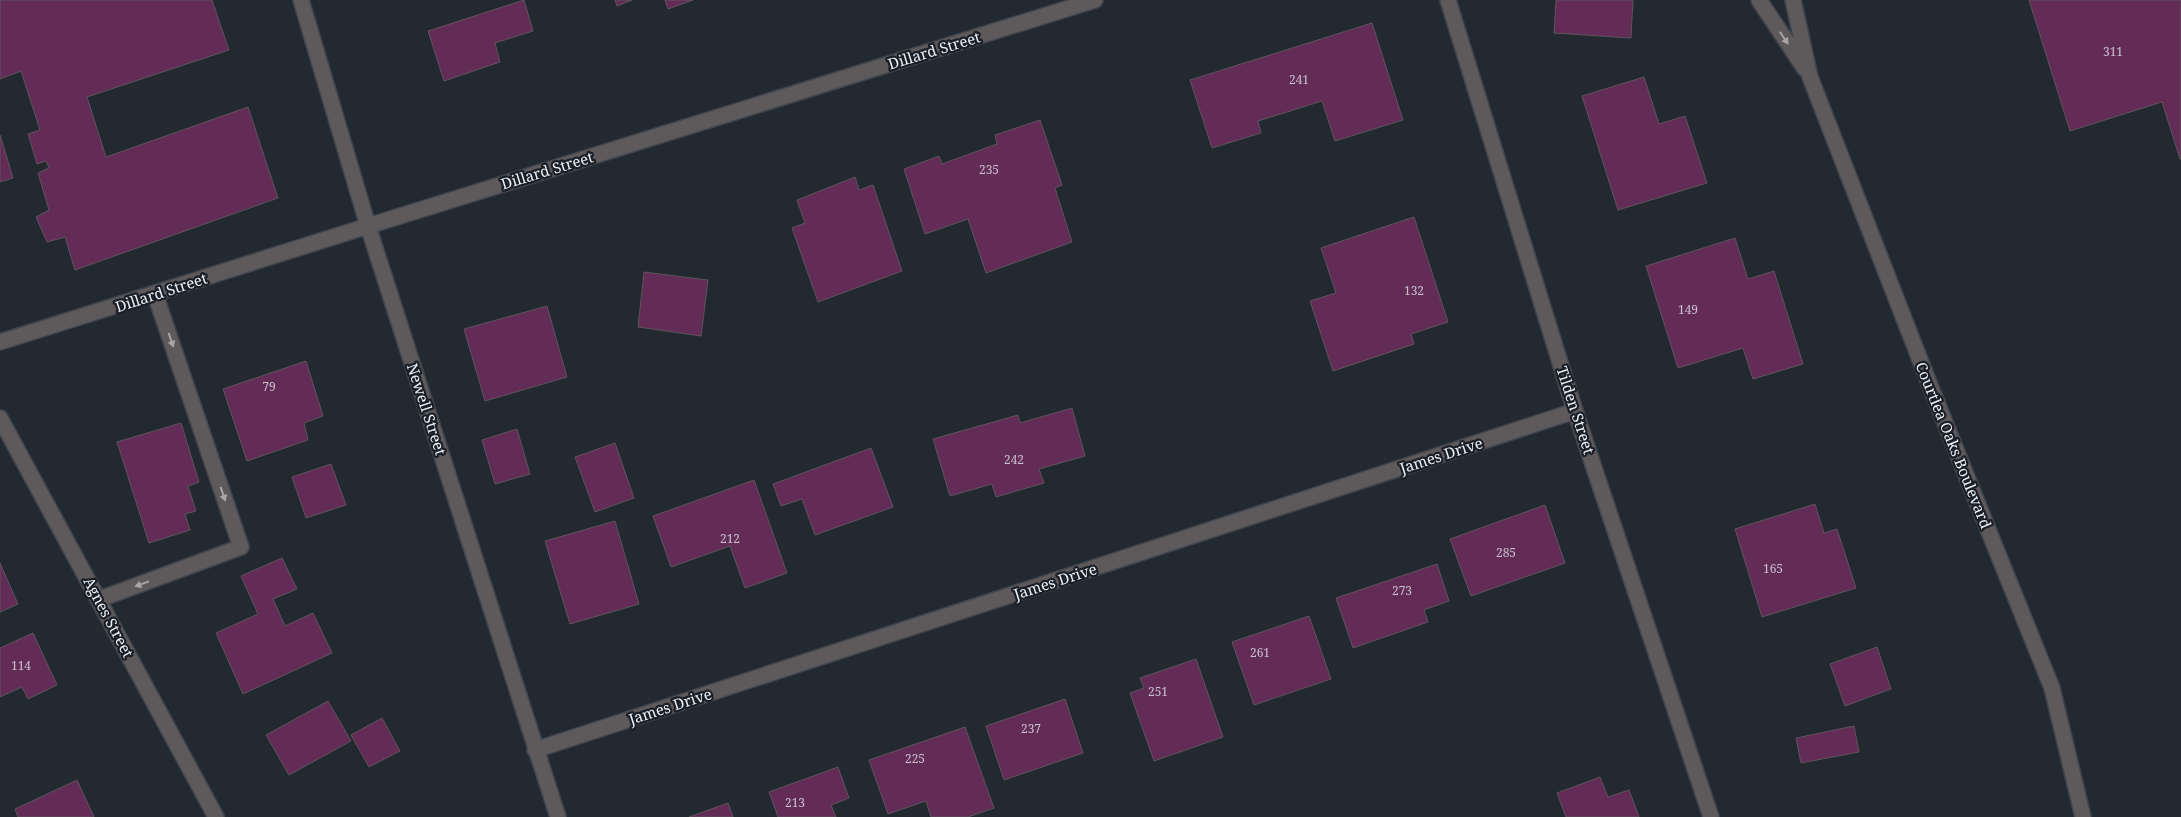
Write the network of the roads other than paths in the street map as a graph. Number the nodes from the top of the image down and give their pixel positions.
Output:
1 (301, 0) edge
2 (1095, 0) edge
3 (1448, 0) edge
4 (1758, 0) edge
5 (1793, 0) edge
6 (1810, 77) junction
7 (368, 226) junction
8 (155, 294) junction
9 (0, 342) edge
10 (1576, 411) junction
11 (0, 418) edge
12 (100, 599) junction
13 (536, 750) junction
14 (216, 817) edge
15 (558, 817) edge
16 (1711, 817) edge
17 (2083, 817) edge

1 - 7 street, Newell Street
2 - 7 street, Dillard Street
3 - 10 street, Tilden Street
4 -> 6 street, Courtlea Oaks Boulevard
5 - 6 street, Courtlea Oaks Boulevard
6 - 17 street, Courtlea Oaks Boulevard
7 - 8 street, Dillard Street
7 - 13 street, Newell Street
8 - 9 street, Dillard Street
8 -> 12 street
10 - 13 street, James Drive
10 - 16 street, Tilden Street
11 - 12 street, Agnes Street
12 - 14 street, Agnes Street
13 - 15 street, Newell Street

